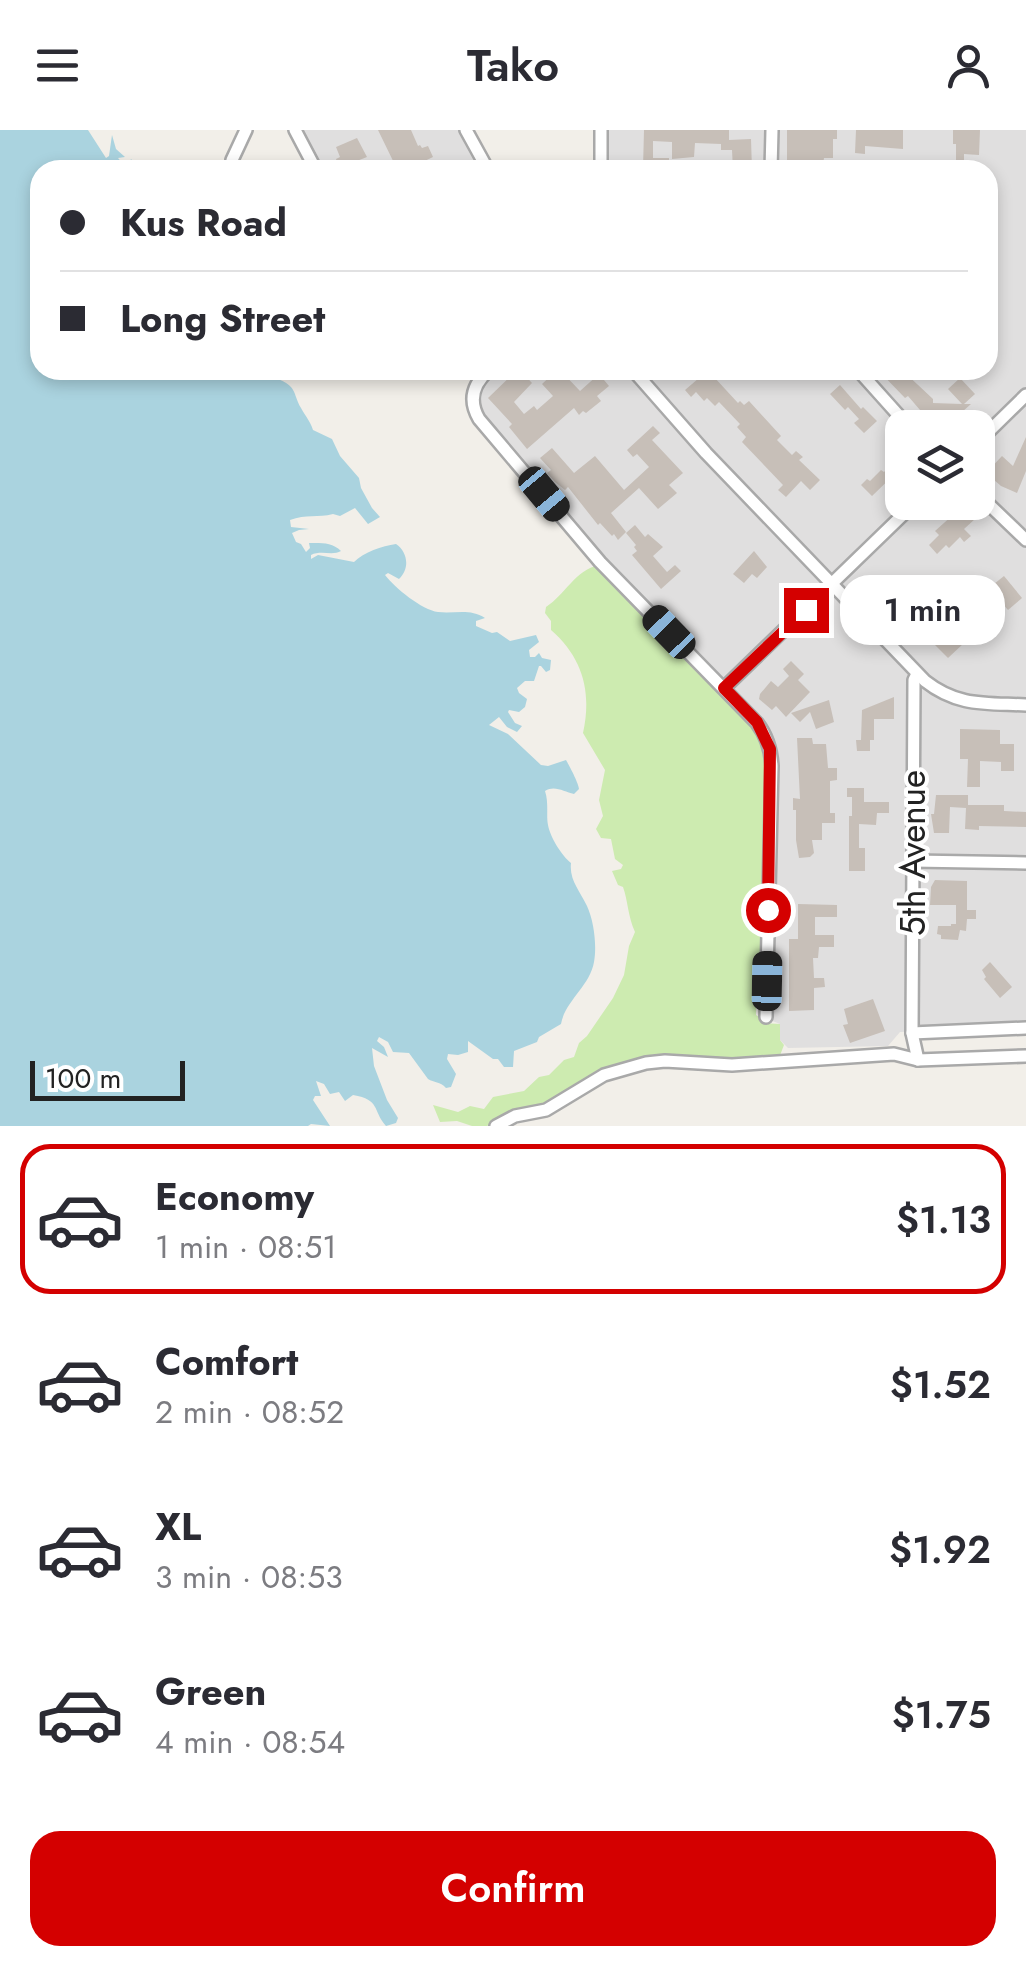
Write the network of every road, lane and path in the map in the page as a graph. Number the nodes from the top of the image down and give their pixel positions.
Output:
1 (246, 130) edge
2 (296, 130) edge
3 (466, 130) edge
4 (601, 130) edge
5 (772, 130) edge
6 (232, 160) dead end
7 (311, 160) edge
8 (482, 160) edge
9 (600, 160) edge
10 (772, 160) edge
11 (478, 380) edge
12 (642, 380) edge
13 (867, 380) edge
14 (1026, 395) edge
15 (894, 410) edge
16 (995, 425) edge
17 (995, 510) edge
18 (898, 520) edge
19 (1026, 540) edge
20 (832, 586) junction
21 (917, 674) junction
22 (724, 688) junction
23 (1026, 704) edge
24 (913, 861) junction
25 (1026, 863) edge
26 (766, 1017) dead end
27 (1026, 1028) edge
28 (912, 1032) junction
29 (1026, 1056) edge
30 (918, 1060) junction
31 (496, 1126) edge

1 - 6 street
2 - 7 street
3 - 8 street
4 - 9 street
5 - 10 street
11 - 22 street
12 - 20 street
13 - 15 street
14 - 16 street
17 - 19 street
18 - 20 street
20 - 21 street
20 - 22 street
21 - 23 street
21 - 24 street, 5th Avenue
22 - 26 street
24 - 25 street
24 - 28 street, 5th Avenue
27 - 28 street
28 - 30 street, 5th Avenue
29 - 30 street
30 - 31 street

